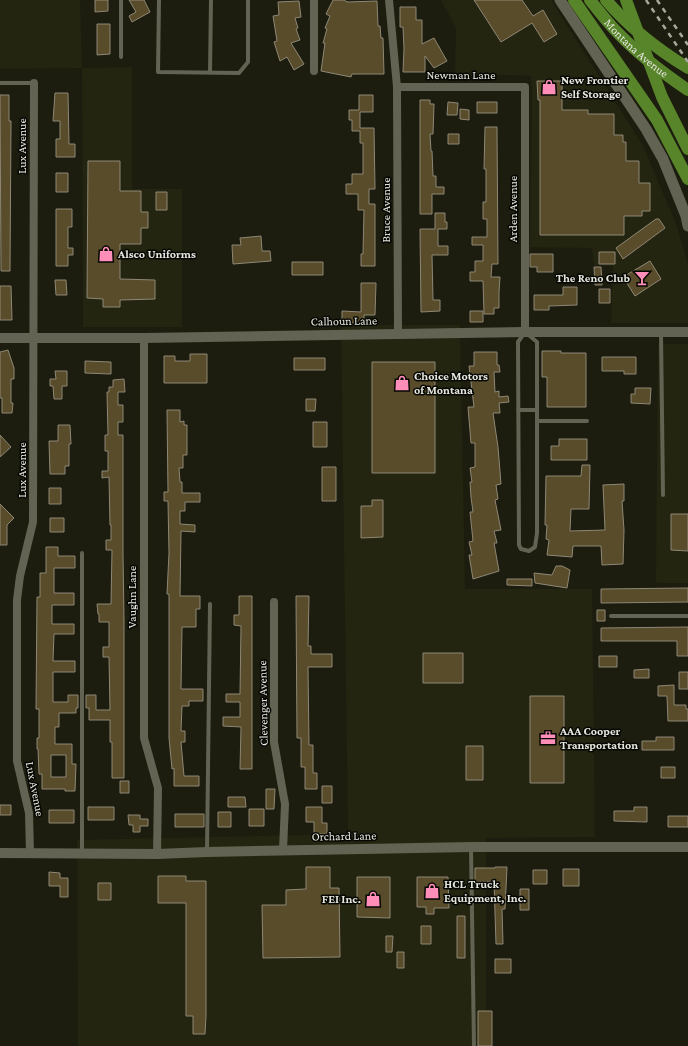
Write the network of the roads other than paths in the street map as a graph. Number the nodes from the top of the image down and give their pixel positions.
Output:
1 (121, 0) edge
2 (159, 0) edge
3 (211, 0) edge
4 (248, 0) edge
5 (314, 0) edge
6 (389, 0) edge
7 (560, 0) edge
8 (574, 0) edge
9 (590, 0) edge
10 (606, 0) edge
11 (626, 0) edge
12 (121, 57) dead end
13 (688, 68) edge
14 (314, 71) dead end
15 (210, 73) junction
16 (0, 83) edge
17 (34, 83) joint
18 (397, 87) junction
19 (526, 87) joint
20 (688, 90) edge
21 (688, 149) edge
22 (688, 179) edge
23 (688, 226) edge
24 (525, 332) junction
25 (661, 332) junction
26 (688, 332) edge
27 (398, 333) junction
28 (34, 337) junction
29 (0, 338) edge
30 (144, 338) junction
31 (518, 410) junction
32 (537, 410) junction
33 (537, 421) junction
34 (587, 421) dead end
35 (662, 495) dead end
36 (82, 553) dead end
37 (274, 602) dead end
38 (210, 604) dead end
39 (611, 616) dead end
40 (688, 616) edge
41 (471, 847) junction
42 (688, 847) edge
43 (283, 850) junction
44 (207, 852) junction
45 (0, 853) edge
46 (30, 853) junction
47 (82, 853) junction
48 (157, 854) junction
49 (474, 1046) edge

1 - 12 lane
2 - 15 lane
3 - 15 lane
4 - 15 lane
5 - 14 street
6 - 18 street, Bruce Avenue
7 - 23 main road
8 - 22 main road
9 - 20 main road, Montana Avenue
10 - 13 main road, Montana Avenue
11 - 21 main road
16 - 17 lane
17 - 28 street, Lux Avenue
18 - 19 street, Newman Lane
18 - 27 street, Bruce Avenue
19 - 24 street, Arden Avenue
24 - 25 street, Calhoun Lane
24 - 27 street, Calhoun Lane
24 - 31 lane
24 - 32 lane
25 - 26 street, Calhoun Lane
25 - 35 lane
27 - 30 street, Calhoun Lane
28 - 29 street, Calhoun Lane
28 - 30 street, Calhoun Lane
28 - 46 street, Lux Avenue
30 - 48 street, Vaughn Lane
31 - 32 lane
31 - 33 lane
32 - 33 lane
33 - 34 lane
36 - 47 lane
37 - 43 street, Clevenger Avenue
38 - 44 lane
39 - 40 lane
41 - 42 street, Orchard Lane
41 - 43 street, Orchard Lane
41 - 49 lane
43 - 44 street, Orchard Lane
44 - 48 street, Orchard Lane
45 - 46 street, Orchard Lane
46 - 47 street, Orchard Lane
47 - 48 street, Orchard Lane

